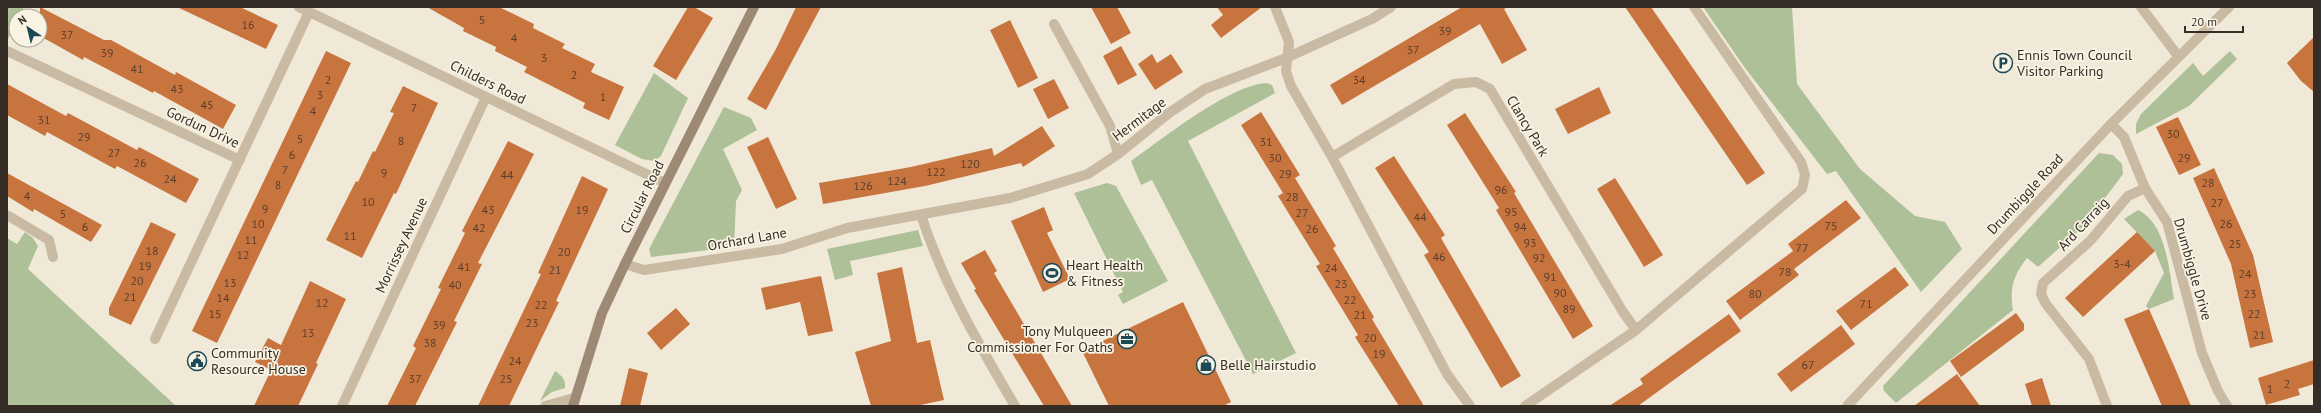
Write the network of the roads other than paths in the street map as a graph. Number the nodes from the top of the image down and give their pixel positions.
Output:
1 (299, 7) edge
2 (754, 7) edge
3 (1275, 7) edge
4 (1392, 7) edge
5 (1694, 7) edge
6 (2141, 7) edge
7 (2229, 7) edge
8 (309, 12) junction
9 (1054, 24) dead end
10 (7, 51) edge
11 (2178, 56) junction
12 (1286, 58) junction
13 (486, 97) junction
14 (2111, 124) junction
15 (1118, 154) junction
16 (1332, 157) junction
17 (240, 160) junction
18 (665, 183) junction
19 (2145, 188) junction
20 (7, 215) edge
21 (921, 215) junction
22 (53, 257) dead end
23 (625, 264) junction
24 (1636, 330) junction
25 (155, 339) dead end
26 (574, 402) edge
27 (342, 406) edge
28 (545, 406) edge
29 (1016, 406) edge
30 (1470, 406) edge
31 (1525, 406) edge
32 (1847, 406) edge
33 (2107, 406) edge
34 (2227, 406) edge

1 - 8 street, Childers Road
2 - 18 main road, Circular Road
3 - 12 street
4 - 12 street, Hermitage
5 - 24 street
6 - 11 street
7 - 11 street, Drumbiggle Road
8 - 13 street, Childers Road
8 - 17 street, Gordun Drive
9 - 15 street, Hermitage
10 - 17 street, Gordun Drive
11 - 14 street, Drumbiggle Road
12 - 15 street, Hermitage
12 - 16 street
13 - 18 street, Childers Road
13 - 27 street, Morrissey Avenue
14 - 19 street, Drumbiggle Drive
14 - 32 street, Drumbiggle Road
15 - 21 street, Orchard Lane
16 - 24 street, Clancy Park
16 - 30 street
17 - 25 street
18 - 23 main road, Circular Road
19 - 33 street, Ard Carraig
19 - 34 street, Drumbiggle Drive
20 - 22 street
21 - 23 street, Orchard Lane
21 - 29 street
23 - 26 main road, Circular Road
24 - 31 street
26 - 28 street

